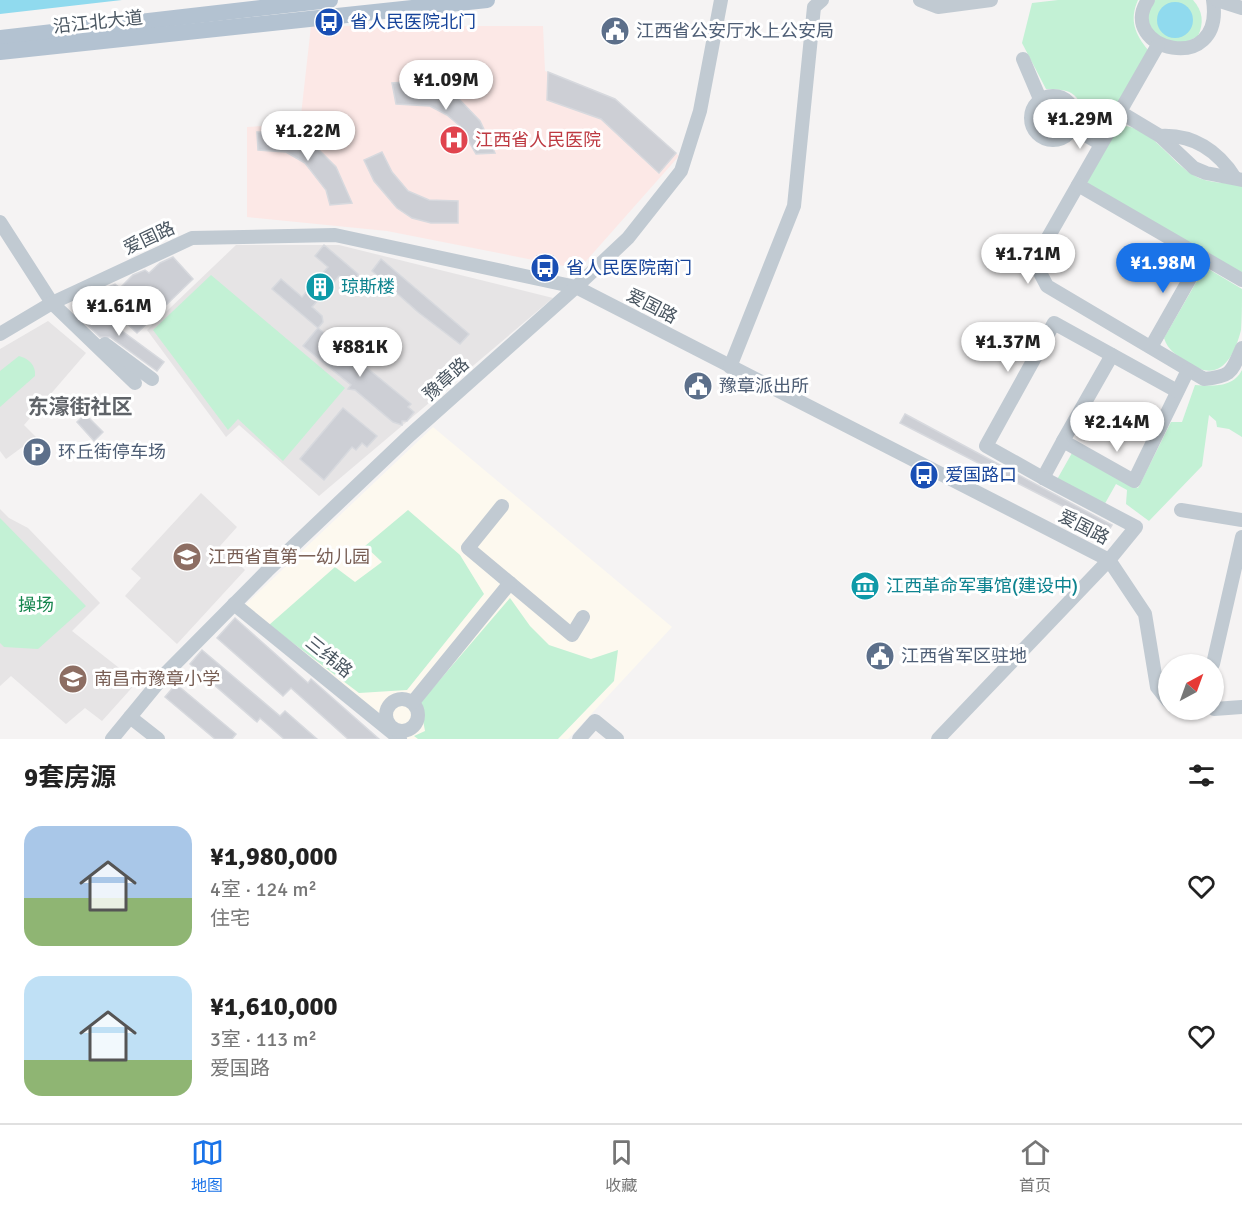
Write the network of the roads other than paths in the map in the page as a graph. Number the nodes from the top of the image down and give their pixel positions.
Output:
1 (330, 0) edge
2 (487, 0) edge
3 (721, 0) edge
4 (822, 0) edge
5 (920, 0) edge
6 (990, 0) edge
7 (1148, 0) edge
8 (1215, 0) edge
9 (1242, 8) edge
10 (0, 38) edge
11 (1158, 45) junction
12 (0, 52) edge
13 (1023, 59) dead end
14 (1040, 99) junction
15 (1120, 112) junction
16 (1073, 129) junction
17 (1160, 136) junction
18 (1101, 144) junction
19 (1239, 179) edge
20 (1078, 185) junction
21 (0, 222) edge
22 (1202, 257) junction
23 (1242, 280) edge
24 (576, 287) junction
25 (57, 308) junction
26 (0, 334) edge
27 (1151, 347) junction
28 (1242, 348) edge
29 (1112, 355) junction
30 (730, 367) junction
31 (1188, 370) junction
32 (152, 379) dead end
33 (135, 383) dead end
34 (1177, 391) junction
35 (1063, 441) junction
36 (1042, 478) junction
37 (502, 506) dead end
38 (1181, 510) dead end
39 (1242, 520) edge
40 (1242, 537) edge
41 (1109, 560) junction
42 (510, 583) junction
43 (234, 604) junction
44 (583, 617) dead end
45 (1215, 654) edge
46 (1158, 688) edge
47 (413, 702) junction
48 (1242, 707) edge
49 (1224, 708) edge
50 (130, 717) junction
51 (394, 732) edge
52 (112, 739) edge
53 (159, 739) edge
54 (579, 739) edge
55 (617, 739) edge
56 (938, 739) edge

1 - 10 main road, 沿江北大道
2 - 12 main road, 沿江北大道
3 - 24 street, 豫章路
4 - 30 street
5 - 6 street
7 - 11 street
8 - 9 street
8 - 11 street
11 - 15 street
13 - 14 street
14 - 16 street
14 - 16 street
15 - 17 street
15 - 18 street
16 - 18 street
17 - 19 street
17 - 19 street
18 - 20 street
20 - 22 street
20 - 27 street
21 - 25 street
22 - 23 street
22 - 27 street
24 - 25 street, 爱国路
24 - 30 street, 爱国路
24 - 43 street, 豫章路
25 - 26 street, 爱国路
25 - 32 street
25 - 33 street
27 - 31 street
28 - 31 street
29 - 34 street
29 - 35 street
29 - 36 street
30 - 41 street, 爱国路
31 - 34 street
34 - 35 street
35 - 36 street
36 - 41 street
37 - 42 street
38 - 39 street
40 - 45 street
41 - 46 street, 爱国路
41 - 56 street
42 - 44 street
42 - 47 street
43 - 50 street, 豫章路
43 - 51 street, 三纬路
47 - 51 street
47 - 51 street
48 - 49 street
50 - 52 street, 豫章路
50 - 53 street
54 - 55 street

